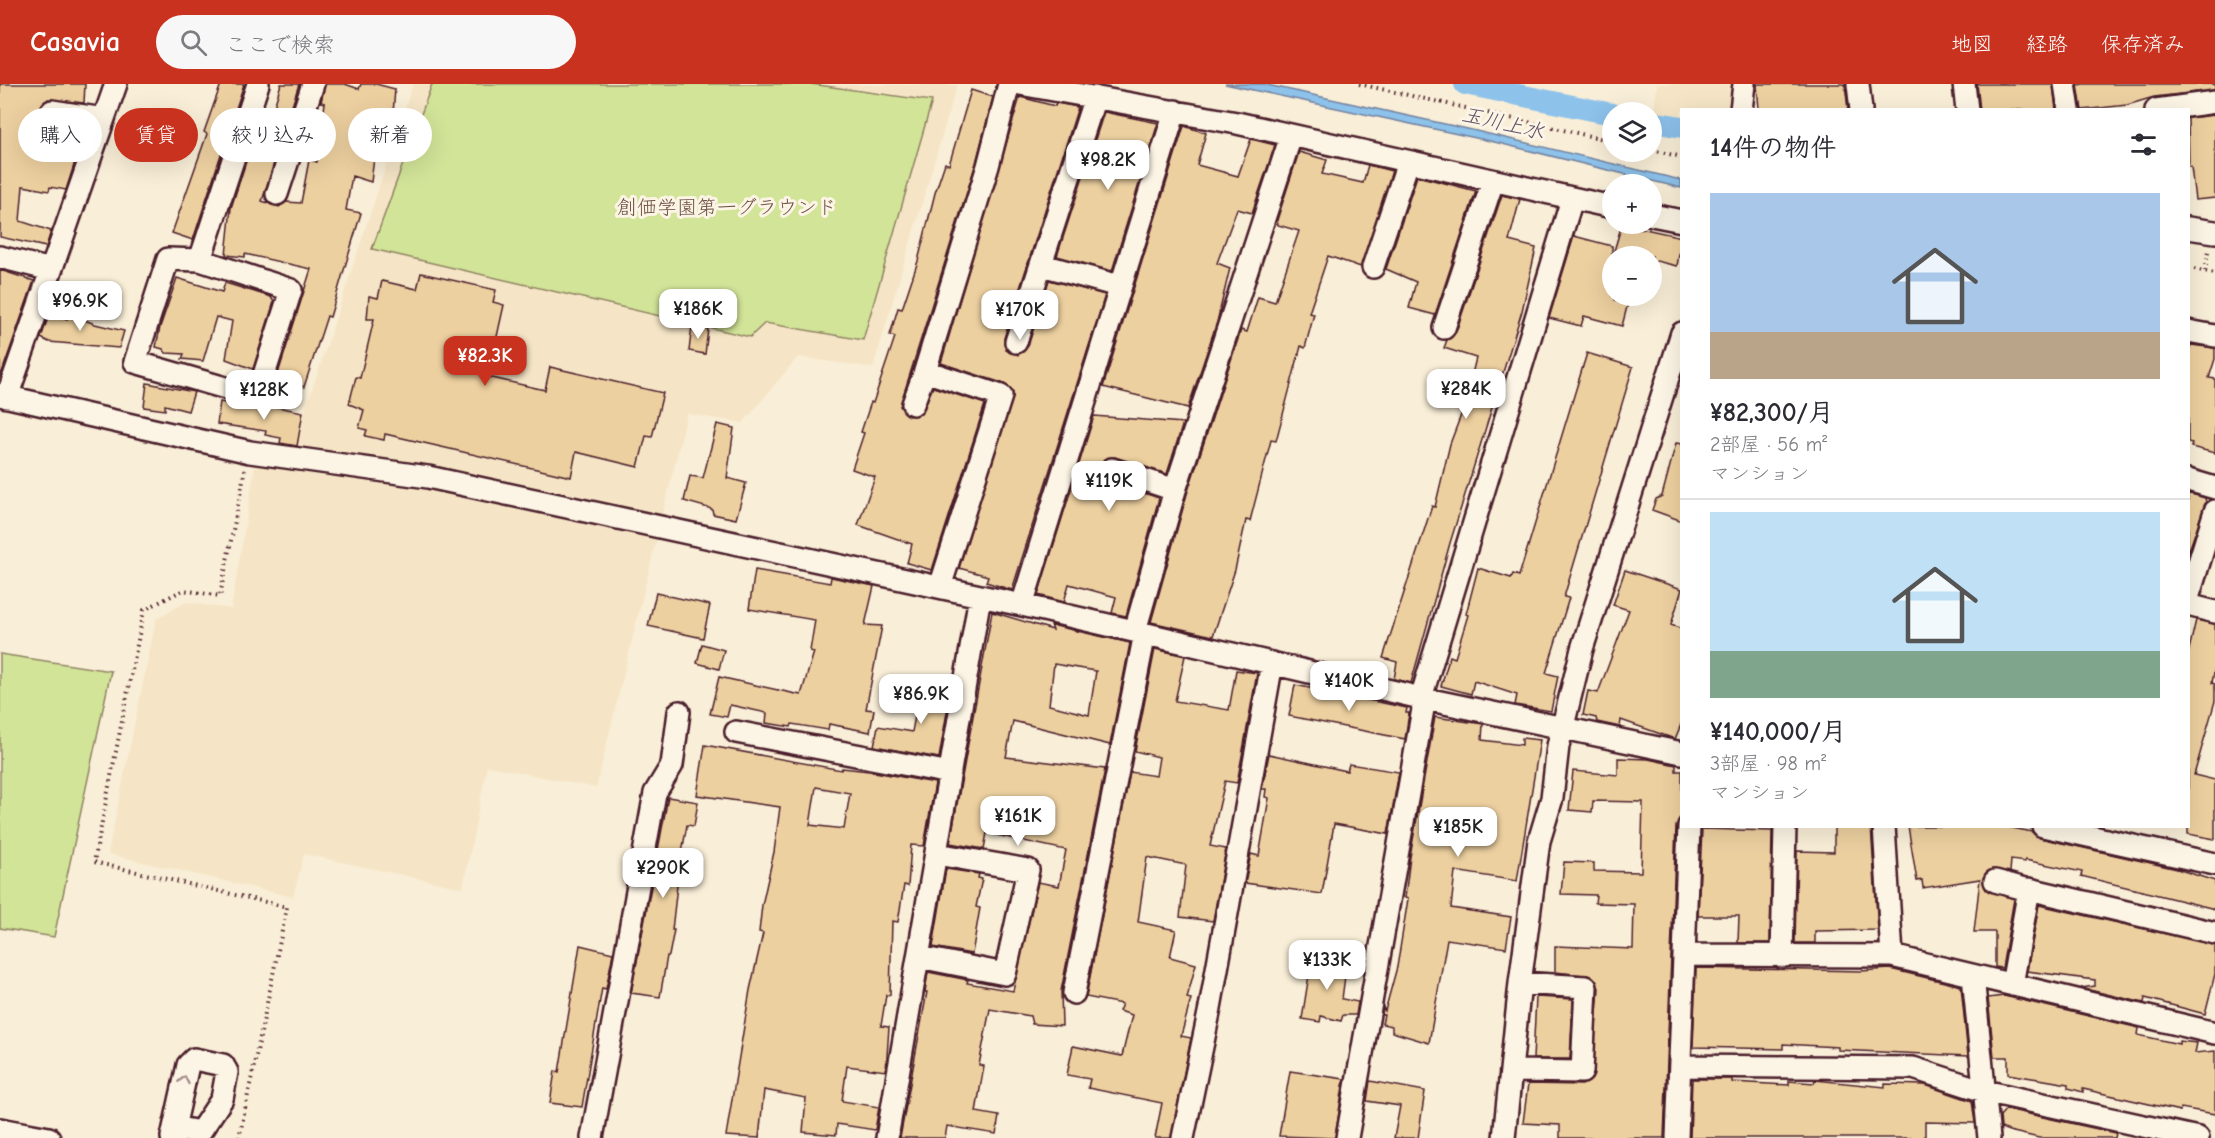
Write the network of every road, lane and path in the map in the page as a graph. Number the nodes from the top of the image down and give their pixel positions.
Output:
1 (116, 84) edge
2 (258, 84) edge
3 (313, 84) edge
4 (1009, 84) edge
5 (1020, 84) edge
6 (1359, 84) edge
7 (1744, 84) edge
8 (1858, 84) edge
9 (1964, 84) edge
10 (2065, 84) edge
11 (1095, 97) junction
12 (2215, 102) edge
13 (1741, 108) edge
14 (1861, 108) edge
15 (1966, 108) edge
16 (2069, 108) edge
17 (2171, 108) edge
18 (1175, 111) junction
19 (104, 119) joint
20 (1291, 136) junction
21 (1602, 139) edge
22 (1662, 152) edge
23 (1680, 157) edge
24 (1407, 162) junction
25 (1493, 181) junction
26 (277, 194) dead end
27 (1572, 199) junction
28 (1602, 205) edge
29 (1662, 217) edge
30 (1680, 221) edge
31 (2190, 228) edge
32 (2215, 232) edge
33 (0, 257) edge
34 (200, 260) junction
35 (1042, 265) junction
36 (1373, 267) dead end
37 (2190, 268) edge
38 (51, 270) junction
39 (2215, 273) edge
40 (1119, 286) junction
41 (1443, 328) dead end
42 (2190, 331) edge
43 (2215, 336) edge
44 (1680, 339) edge
45 (1016, 342) dead end
46 (925, 371) junction
47 (3, 396) edge
48 (913, 404) dead end
49 (250, 452) junction
50 (1112, 469) dead end
51 (2190, 481) edge
52 (2215, 488) edge
53 (1175, 490) junction
54 (2215, 511) edge
55 (2193, 568) edge
56 (2190, 586) edge
57 (940, 587) junction
58 (980, 596) junction
59 (1022, 604) junction
60 (2190, 606) edge
61 (2215, 612) edge
62 (1140, 632) junction
63 (1272, 663) junction
64 (1421, 698) junction
65 (679, 712) dead end
66 (1562, 729) junction
67 (736, 732) dead end
68 (1680, 753) edge
69 (950, 773) junction
70 (1689, 828) edge
71 (1785, 828) edge
72 (1884, 828) edge
73 (2059, 828) edge
74 (2115, 835) edge
75 (937, 855) junction
76 (2215, 864) edge
77 (1995, 881) dead end
78 (2029, 890) junction
79 (2215, 933) edge
80 (1684, 955) junction
81 (1892, 956) junction
82 (919, 957) junction
83 (1782, 957) junction
84 (1973, 976) junction
85 (1520, 983) junction
86 (2012, 985) junction
87 (1074, 993) dead end
88 (2215, 1033) edge
89 (1680, 1066) junction
90 (1511, 1071) junction
91 (1984, 1091) junction
92 (0, 1129) edge
93 (49, 1138) edge
94 (239, 1138) edge
95 (592, 1138) edge
96 (887, 1138) edge
97 (1183, 1138) edge
98 (1347, 1138) edge
99 (1504, 1138) edge
100 (1677, 1138) edge
101 (1989, 1138) edge
102 (2198, 1138) edge

1 - 19 street
2 - 34 street
3 - 26 street
4 - 46 street
5 - 11 street
6 - 21 path
7 - 13 street
8 - 14 street
9 - 15 street
10 - 16 street
11 - 18 street
11 - 35 street
12 - 17 street
18 - 20 street
18 - 40 street
19 - 38 street
20 - 24 street
20 - 53 street
22 - 23 path
24 - 25 street
24 - 36 street
25 - 27 street
25 - 41 street
27 - 28 street
27 - 64 street
29 - 30 street
31 - 32 street
33 - 38 street
34 - 34 street
35 - 40 street
35 - 45 street
37 - 39 path
38 - 47 street
40 - 59 street
42 - 43 street
44 - 66 street
46 - 48 street
46 - 57 street
47 - 49 street
49 - 57 street
49 - 94 path
50 - 53 street
51 - 52 street
53 - 62 street
54 - 55 street
55 - 56 street
57 - 58 street
58 - 59 street
58 - 69 street
59 - 62 street
60 - 61 street
62 - 63 street
62 - 87 street
63 - 64 street
63 - 97 street
64 - 66 street
64 - 98 street
65 - 95 street
66 - 68 street
66 - 85 street
67 - 69 street
69 - 75 street
70 - 80 street
71 - 83 street
72 - 81 street
73 - 74 street
74 - 76 street
75 - 82 street
75 - 82 street
77 - 78 street
78 - 79 street
78 - 86 street
80 - 83 street
80 - 89 street
81 - 83 street
81 - 84 street
82 - 96 street
84 - 86 street
84 - 91 street
85 - 90 street
85 - 90 street
86 - 88 street
89 - 91 street
89 - 100 street
90 - 99 street
91 - 101 street
91 - 102 street
92 - 93 street

